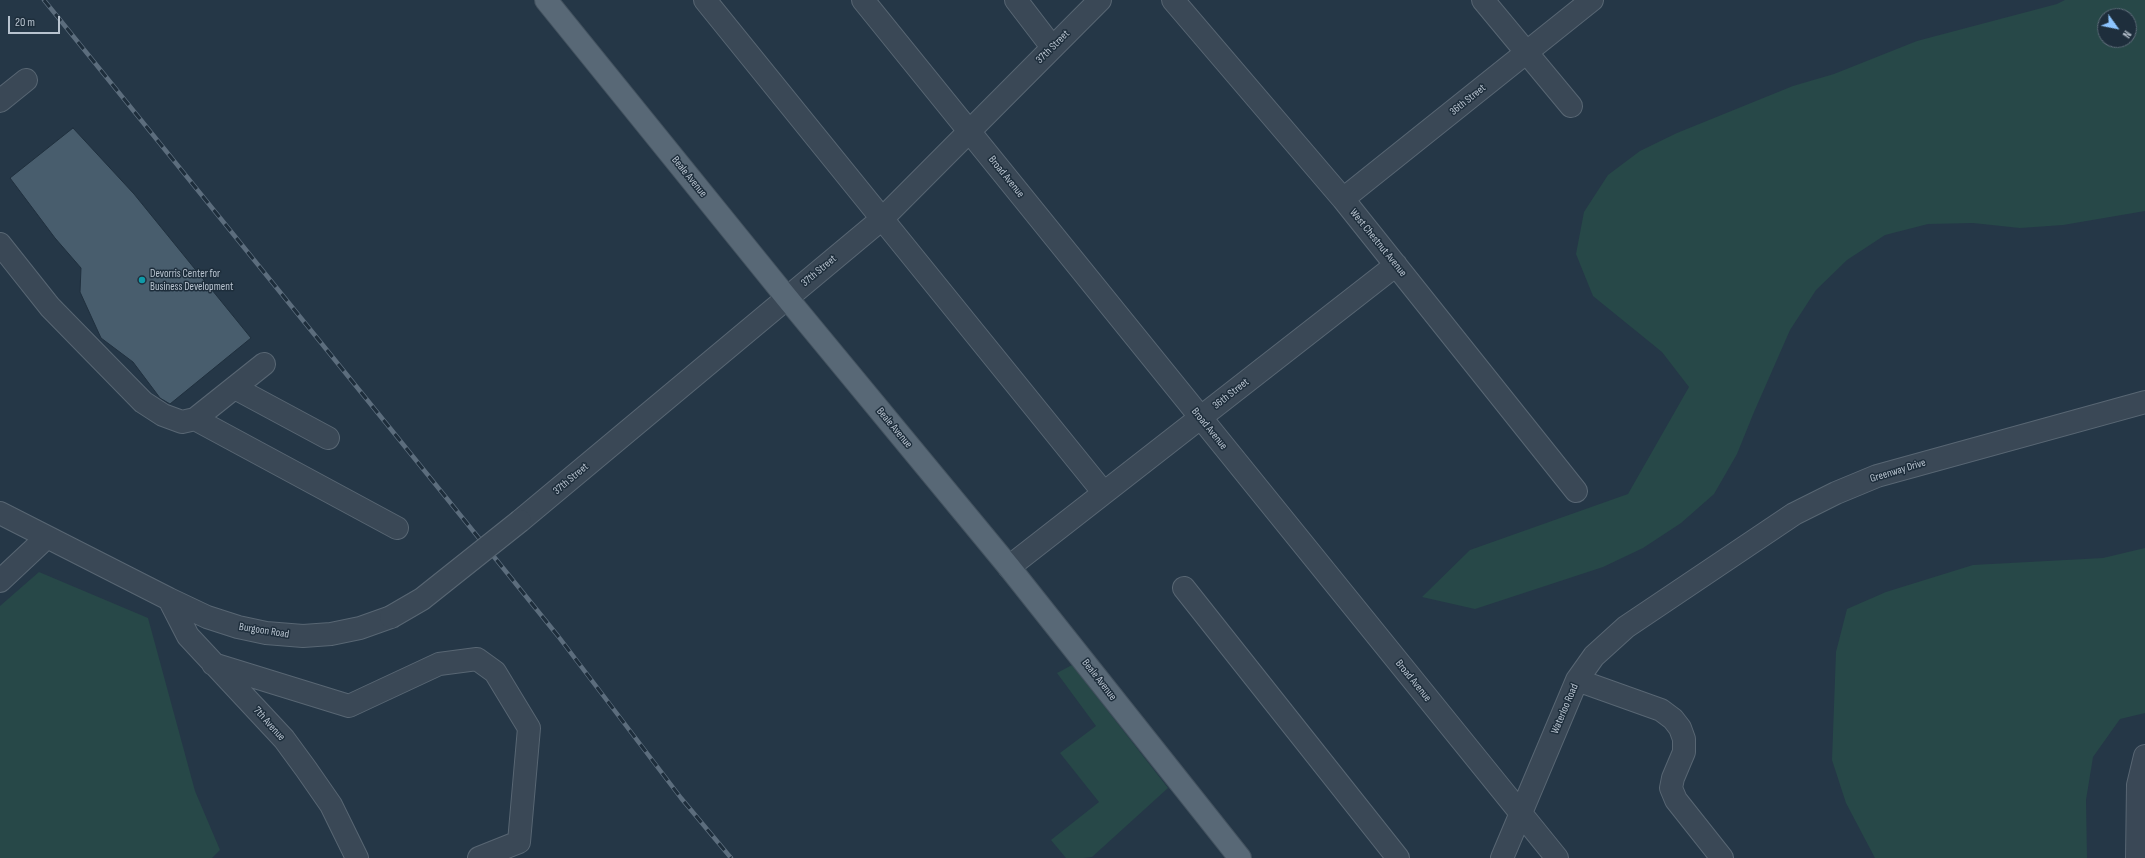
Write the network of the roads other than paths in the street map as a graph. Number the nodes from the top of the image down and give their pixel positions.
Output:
1 (546, 0) edge
2 (705, 0) edge
3 (862, 0) edge
4 (1016, 0) edge
5 (1100, 0) edge
6 (1173, 0) edge
7 (1483, 0) edge
8 (1592, 0) edge
9 (1052, 47) junction
10 (1527, 53) junction
11 (26, 80) dead end
12 (0, 101) edge
13 (1571, 106) dead end
14 (969, 130) junction
15 (1343, 199) junction
16 (883, 218) junction
17 (0, 244) edge
18 (1396, 265) junction
19 (787, 298) junction
20 (264, 364) dead end
21 (235, 388) junction
22 (2145, 402) edge
23 (1200, 418) junction
24 (195, 419) junction
25 (328, 438) dead end
26 (1576, 491) dead end
27 (1104, 493) junction
28 (0, 513) edge
29 (520, 521) joint
30 (397, 528) dead end
31 (47, 537) junction
32 (1009, 567) junction
33 (0, 581) edge
34 (1184, 588) dead end
35 (1674, 593) joint
36 (169, 599) junction
37 (213, 664) junction
38 (1577, 680) junction
39 (2145, 756) edge
40 (1520, 813) junction
41 (357, 858) edge
42 (479, 858) edge
43 (1240, 858) edge
44 (1398, 858) edge
45 (1502, 858) edge
46 (1557, 858) edge
47 (1722, 858) edge
48 (2137, 858) edge

1 - 19 main road, Beale Avenue
2 - 16 street
3 - 14 street, Broad Avenue
4 - 9 street
5 - 9 street, 37th Street
6 - 15 street, West Chestnut Avenue
7 - 10 street
8 - 10 street, 36th Street
9 - 14 street, 37th Street
10 - 13 street
10 - 15 street, 36th Street
11 - 12 street
14 - 16 street, 37th Street
14 - 23 street, Broad Avenue
15 - 18 street, West Chestnut Avenue
16 - 19 street, 37th Street
16 - 27 street
17 - 24 street
18 - 23 street, 36th Street
18 - 26 street, West Chestnut Avenue
19 - 29 street, 37th Street
19 - 32 main road, Beale Avenue
20 - 21 street
21 - 24 street
21 - 25 street
22 - 35 street, Greenway Drive
23 - 27 street, 36th Street
23 - 40 street, Broad Avenue
24 - 30 street
27 - 32 street, 36th Street
28 - 31 street, Burgoon Road
29 - 36 street, Burgoon Road, bridge
31 - 33 street
31 - 36 street, Burgoon Road
32 - 43 main road, Beale Avenue
34 - 44 street
35 - 38 street, Waterloo Road
36 - 37 street, 7th Avenue
37 - 41 street, 7th Avenue
37 - 42 street
38 - 40 street, Waterloo Road
38 - 47 street
39 - 48 street
40 - 45 street, Waterloo Road
40 - 46 street, Broad Avenue

